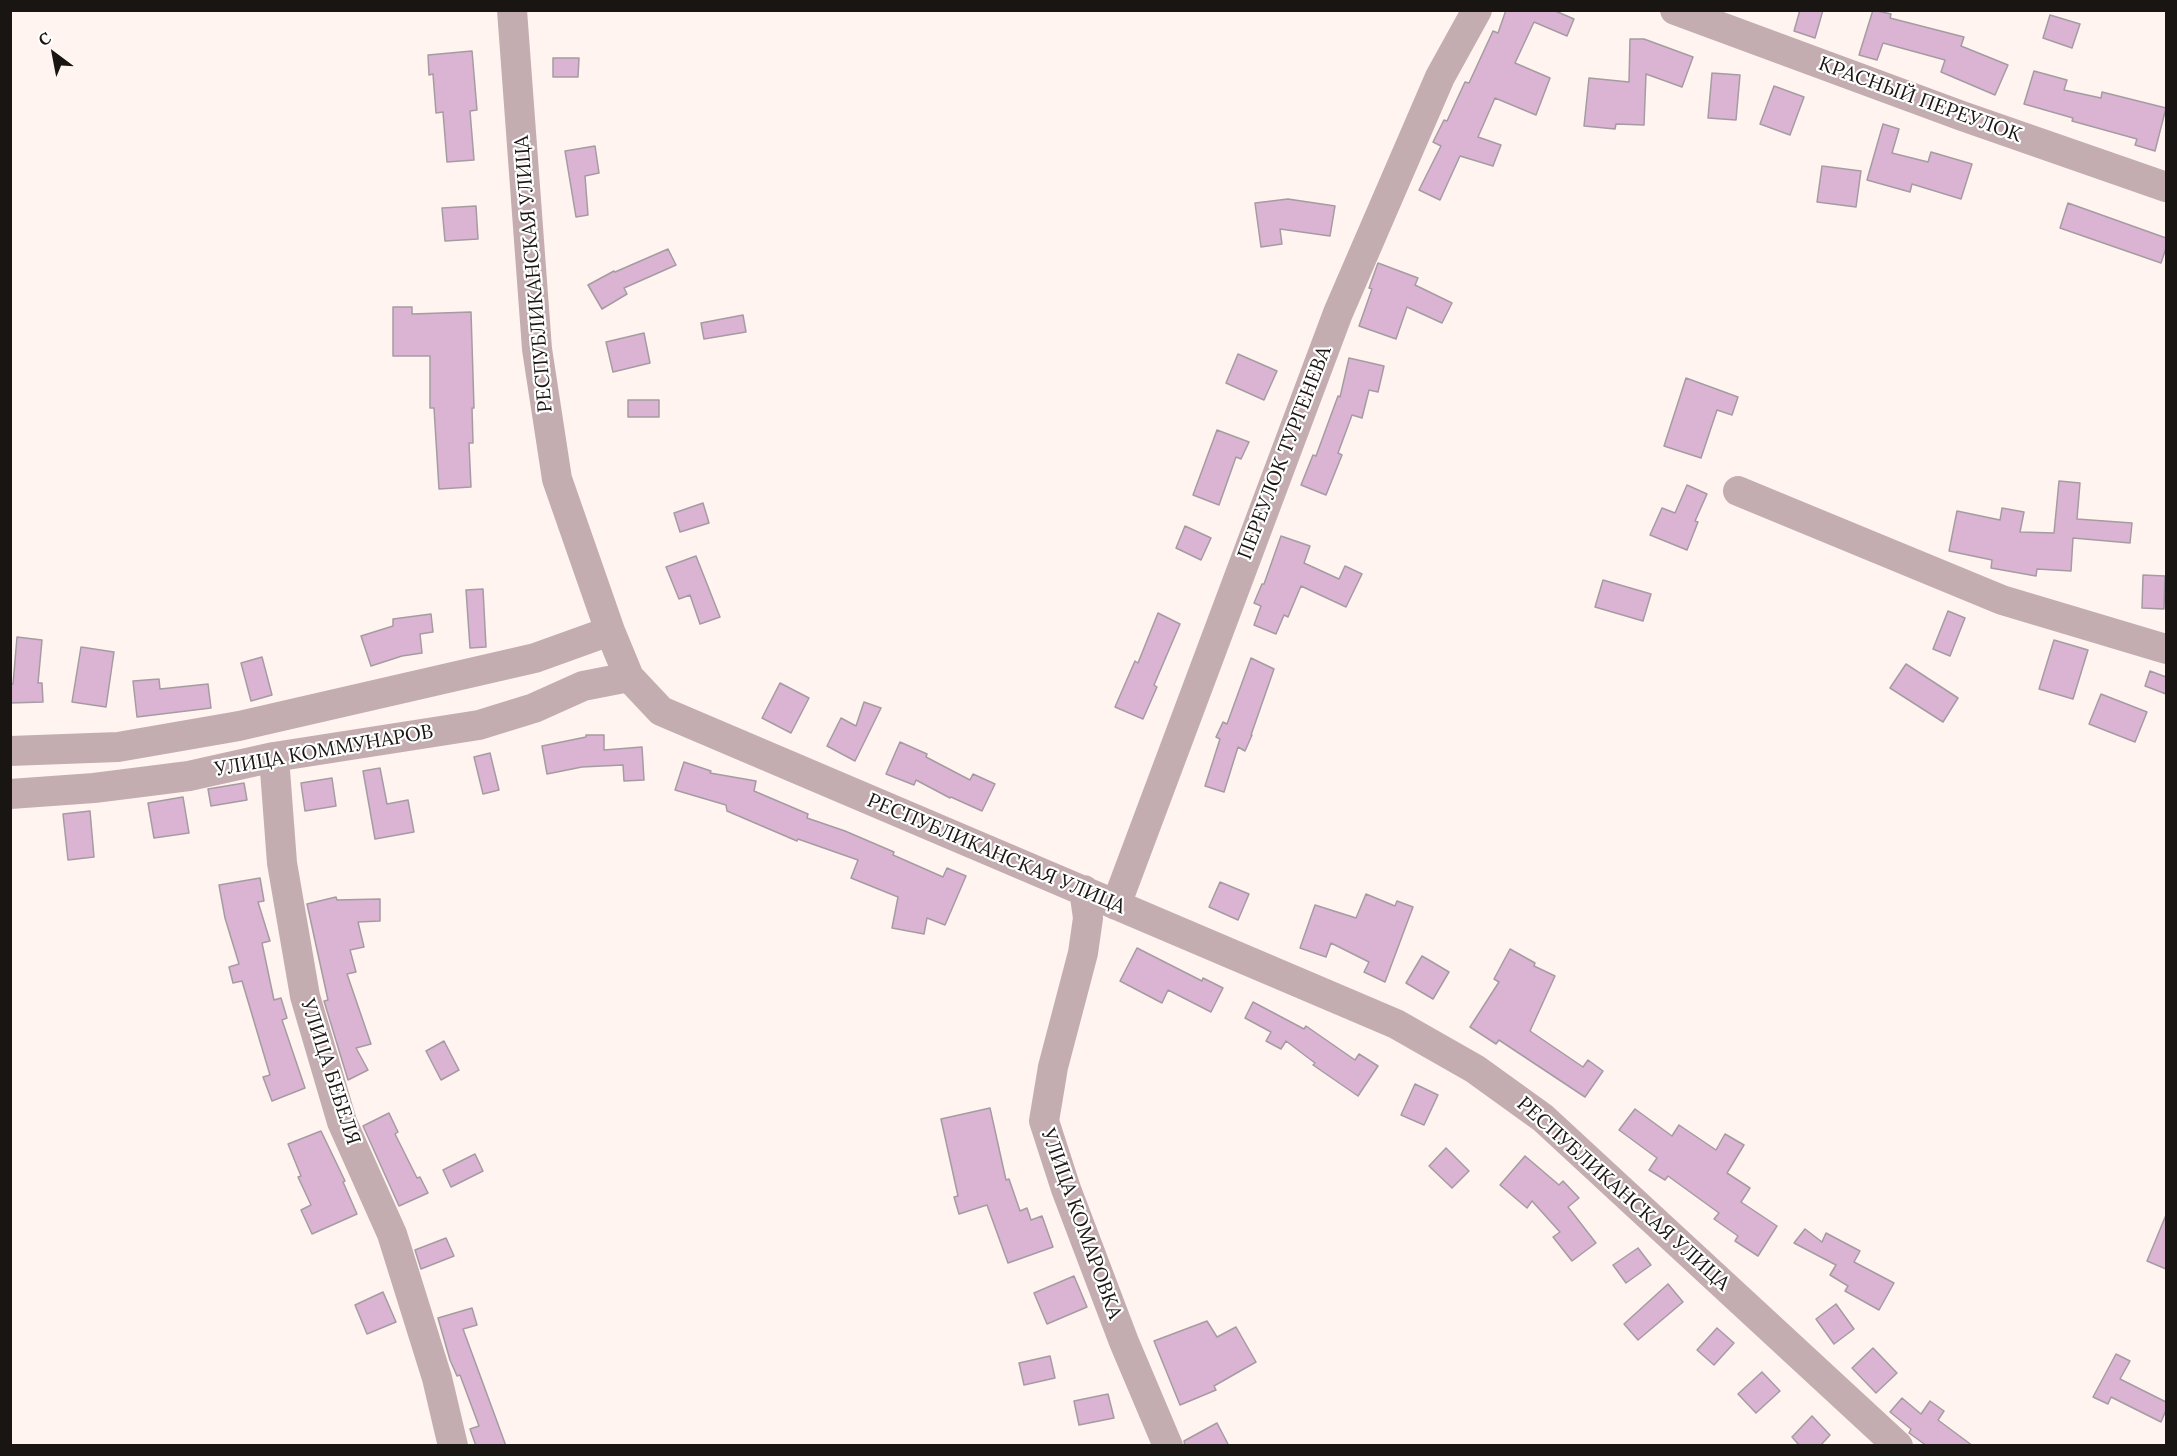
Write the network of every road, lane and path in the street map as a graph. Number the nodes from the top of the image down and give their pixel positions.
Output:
1 (512, 10) edge
2 (1477, 10) edge
3 (1675, 10) edge
4 (2166, 187) edge
5 (1738, 490) dead end
6 (610, 631) junction
7 (2166, 648) edge
8 (629, 677) junction
9 (10, 751) edge
10 (274, 757) junction
11 (10, 794) edge
12 (1084, 890) junction
13 (1116, 905) junction
14 (453, 1446) edge
15 (1168, 1446) edge
16 (1898, 1446) edge

1 - 6 street, РЕСПУБЛИКАНСКАЯ УЛИЦА
2 - 13 street, ПЕРЕУЛОК ТУРГЕНЕВА
3 - 4 street, КРАСНЫЙ ПЕРЕУЛОК
5 - 7 street
6 - 8 street, РЕСПУБЛИКАНСКАЯ УЛИЦА
6 - 9 street, УЛИЦА КОММУНАРОВ
8 - 10 street, УЛИЦА КОММУНАРОВ
8 - 12 street, РЕСПУБЛИКАНСКАЯ УЛИЦА
10 - 11 street, УЛИЦА КОММУНАРОВ
10 - 14 street, УЛИЦА БЕБЕЛЯ
12 - 13 street, РЕСПУБЛИКАНСКАЯ УЛИЦА
12 - 15 street, УЛИЦА КОМАРОВКА
13 - 16 street, РЕСПУБЛИКАНСКАЯ УЛИЦА

